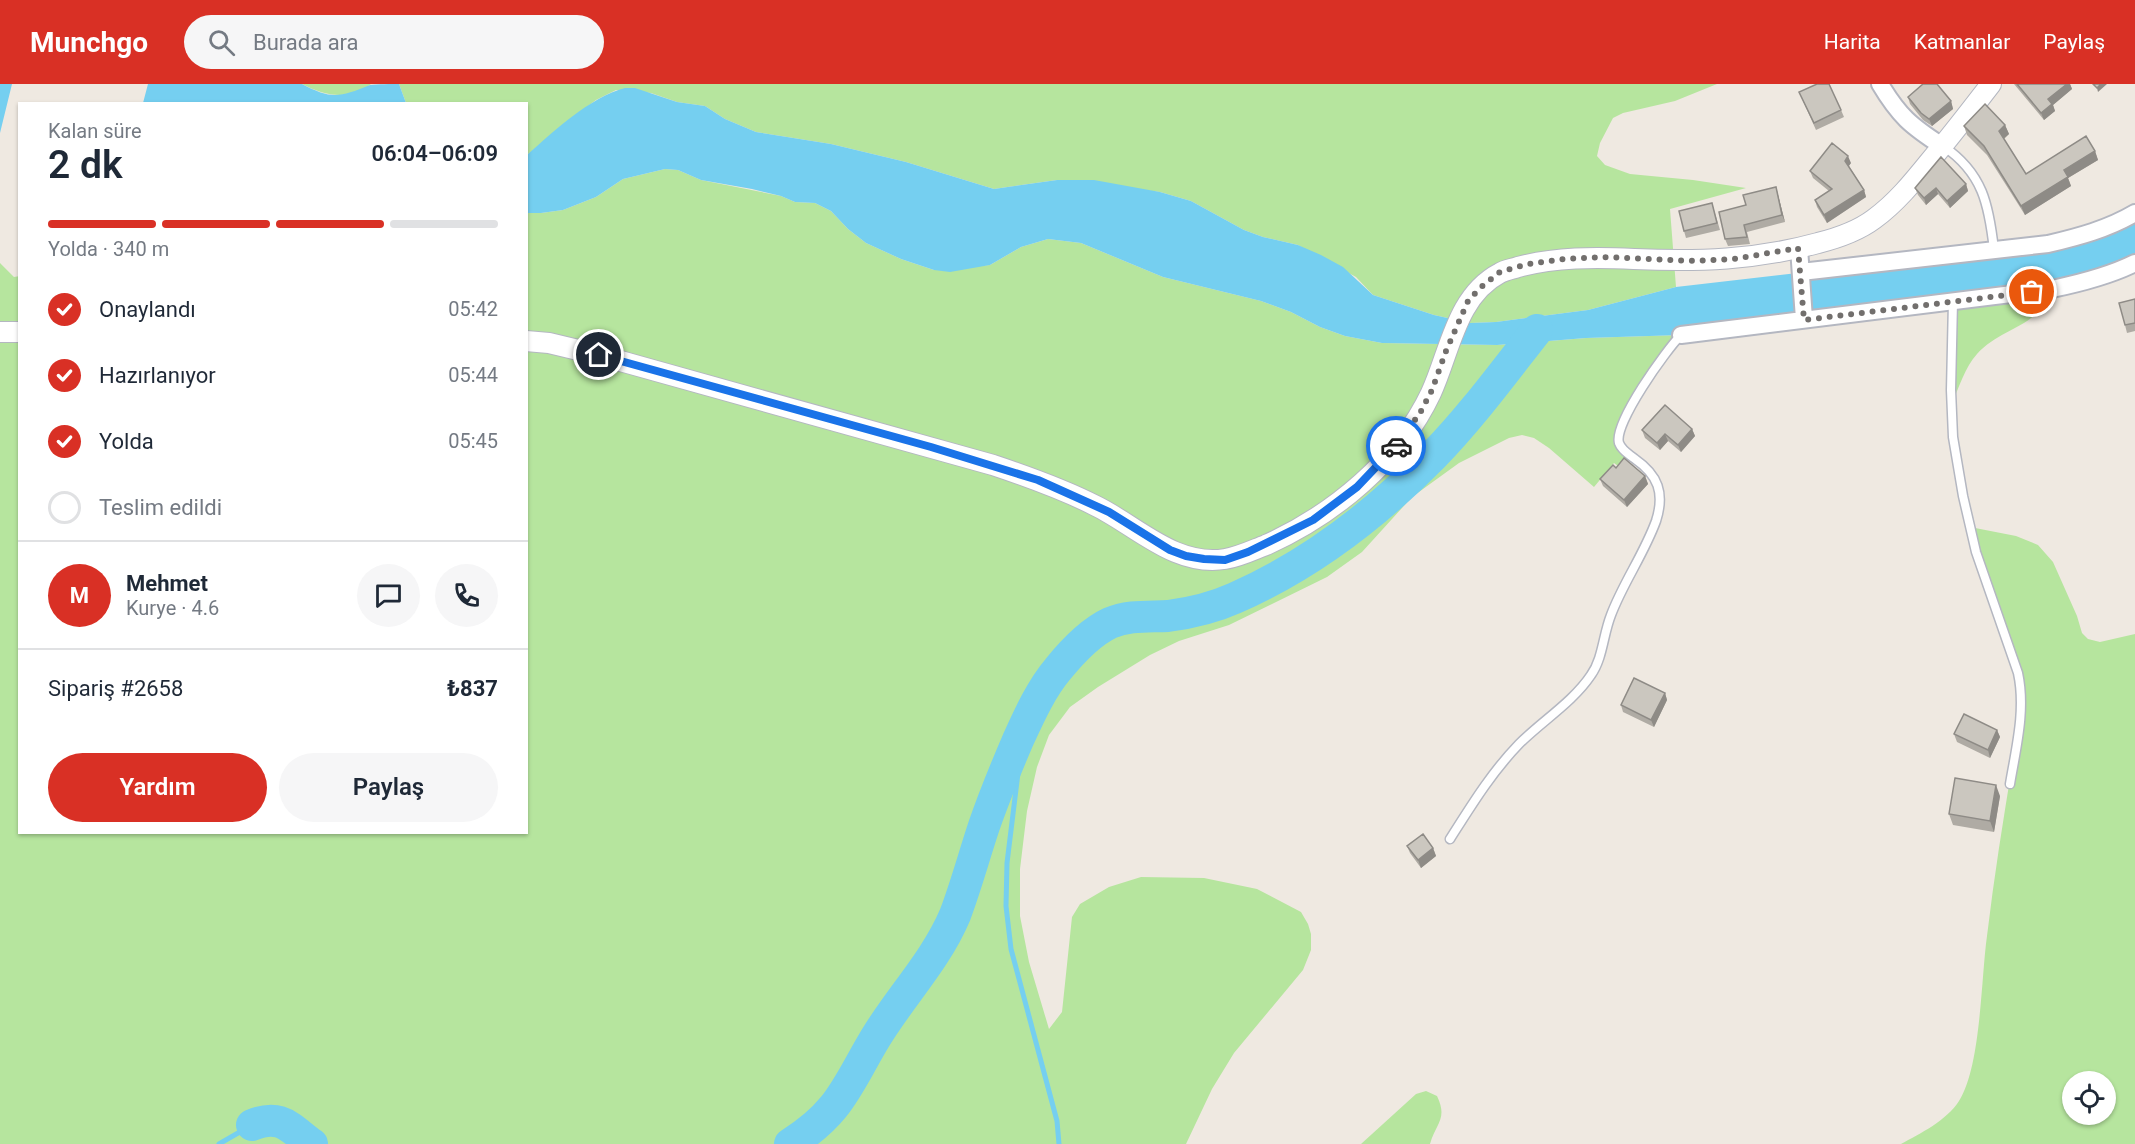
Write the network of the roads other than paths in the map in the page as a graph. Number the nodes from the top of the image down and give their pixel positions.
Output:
1 (1880, 84) edge
2 (1992, 84) edge
3 (1942, 146) junction
4 (2135, 213) edge
5 (1798, 248) junction
6 (1994, 250) junction
7 (2135, 263) edge
8 (1801, 278) junction
9 (1953, 301) junction
10 (1804, 314) junction
11 (0, 332) edge
12 (18, 332) edge
13 (1681, 335) joint
14 (528, 341) edge
15 (2010, 784) dead end
16 (1450, 839) dead end

1 - 3 street
2 - 3 street
3 - 5 street
3 - 6 lane
4 - 6 street
5 - 8 street
5 - 14 street
6 - 8 street
7 - 9 street
8 - 10 street
9 - 10 street
9 - 15 lane
10 - 13 street
11 - 12 street
13 - 16 lane

